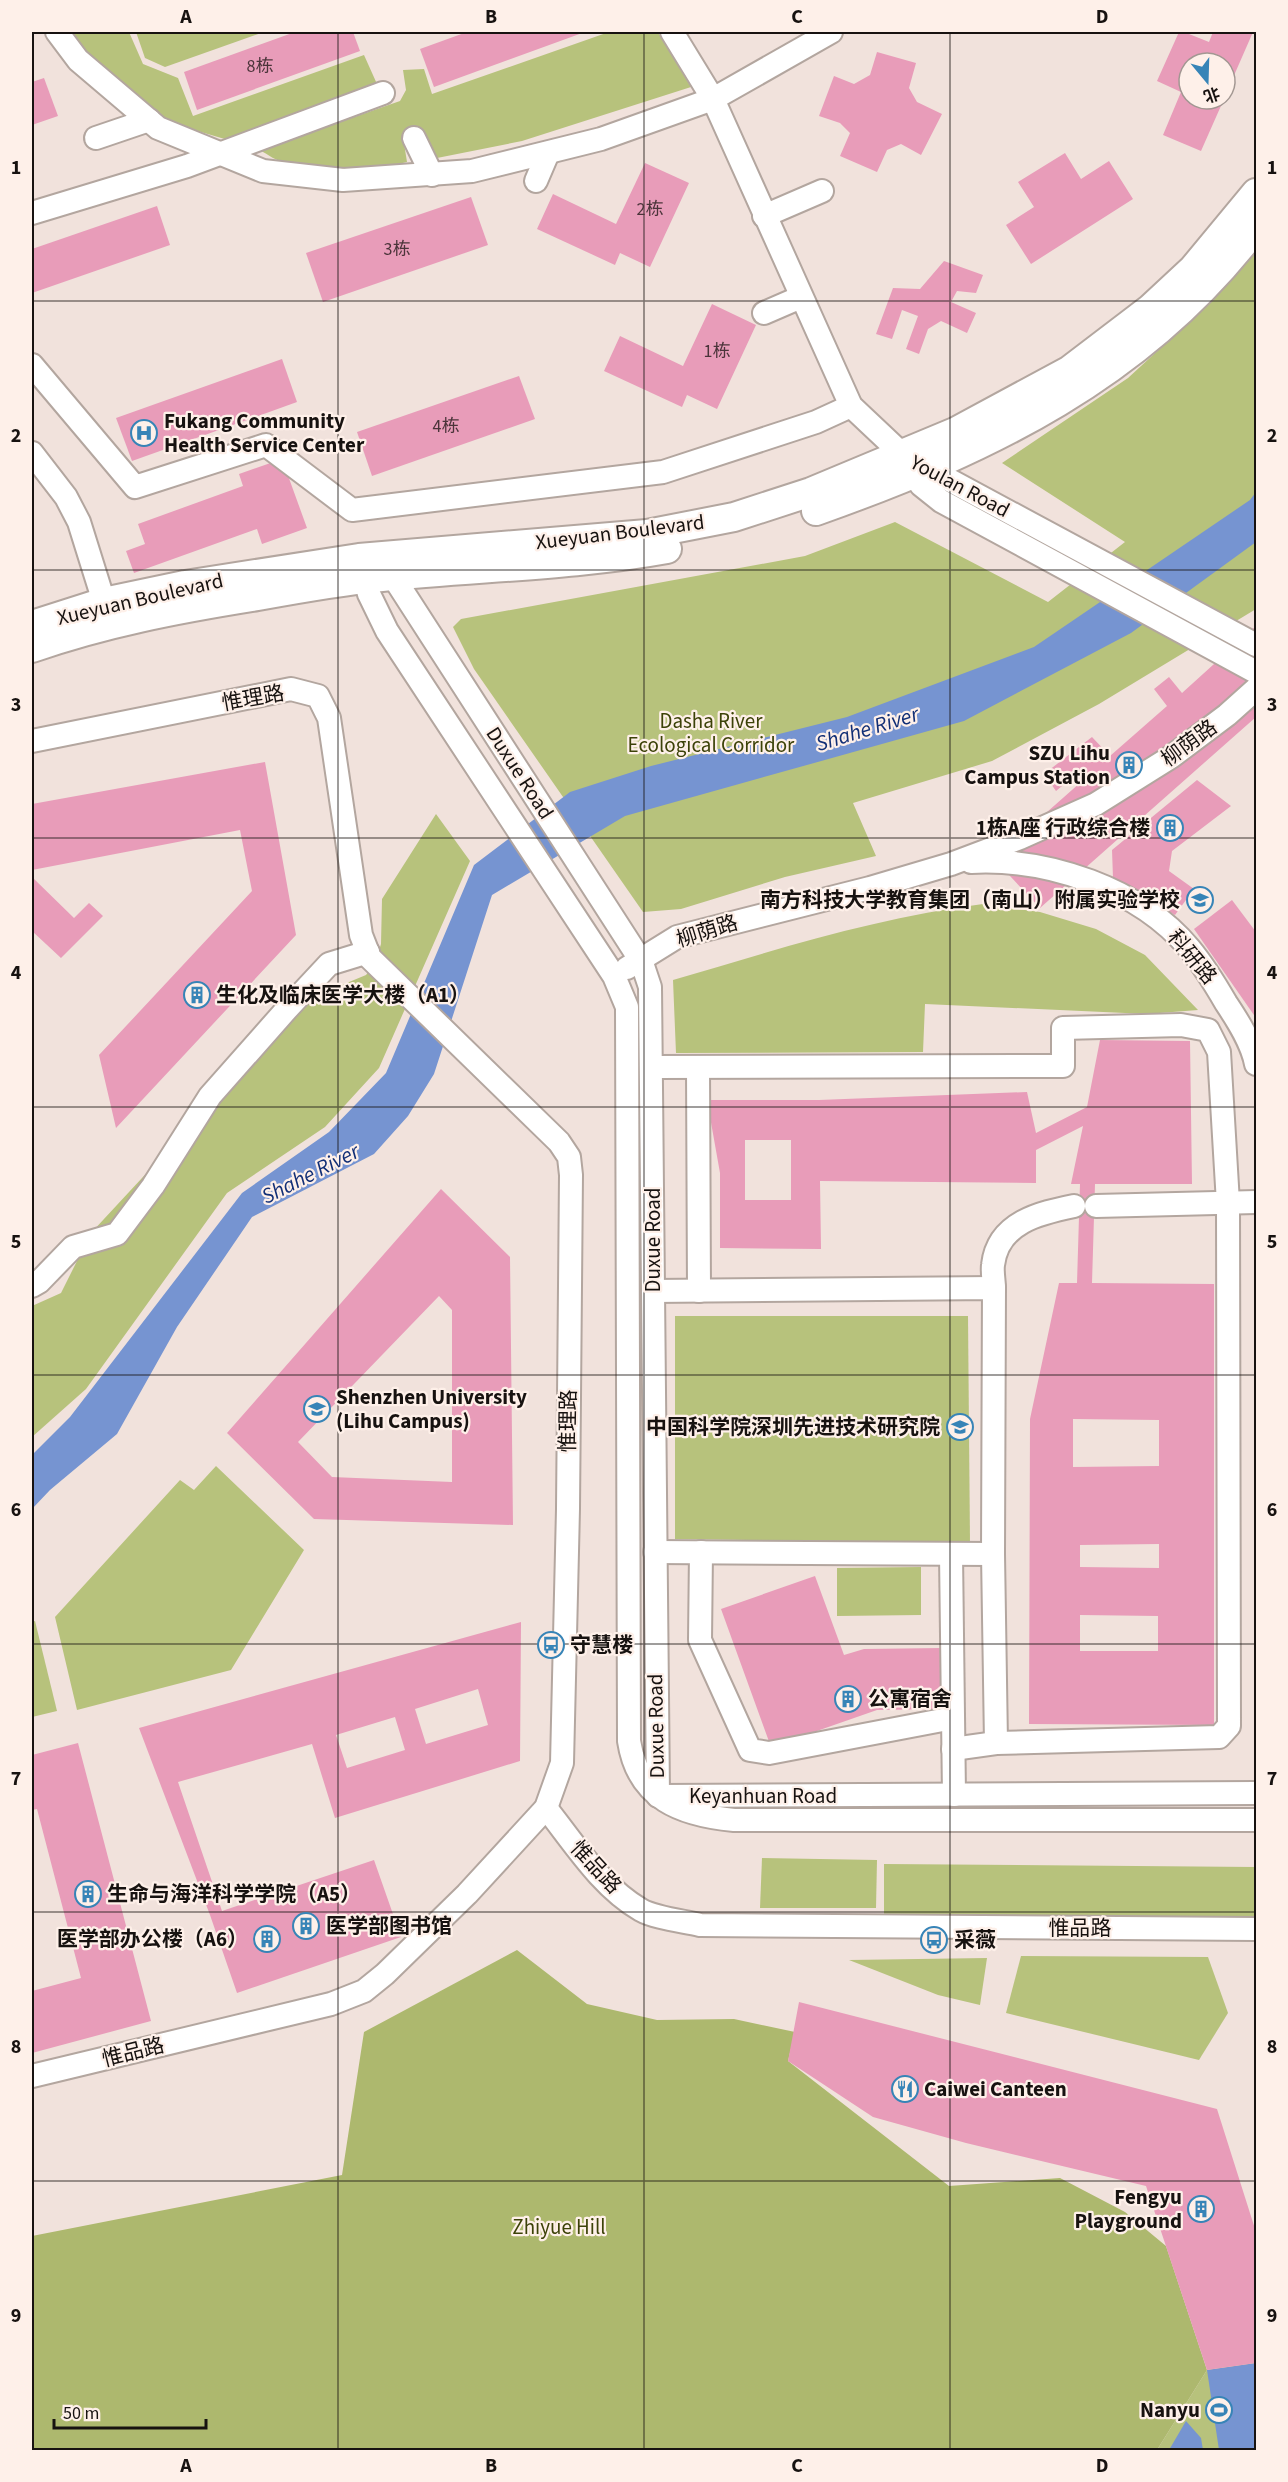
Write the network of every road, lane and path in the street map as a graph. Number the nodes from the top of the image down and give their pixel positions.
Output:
1 (57, 32) edge
2 (672, 32) edge
3 (831, 32) edge
4 (383, 93) dead end
5 (713, 99) junction
6 (148, 120) junction
7 (96, 138) dead end
8 (414, 138) dead end
9 (548, 153) junction
10 (219, 155) junction
11 (432, 175) junction
12 (536, 181) dead end
13 (822, 191) dead end
14 (1257, 193) edge
15 (32, 213) edge
16 (764, 216) junction
17 (1257, 227) edge
18 (801, 297) junction
19 (764, 313) dead end
20 (32, 365) edge
21 (851, 406) junction
22 (32, 453) edge
23 (914, 466) junction
24 (374, 567) junction
25 (104, 602) junction
26 (32, 626) edge
27 (1257, 645) edge
28 (32, 648) edge
29 (1257, 672) edge
30 (1257, 689) edge
31 (32, 741) edge
32 (951, 864) junction
33 (369, 955) junction
34 (640, 960) junction
35 (614, 976) junction
36 (1257, 1064) edge
37 (652, 1068) junction
38 (698, 1068) junction
39 (1257, 1202) edge
40 (1228, 1203) junction
41 (32, 1286) edge
42 (994, 1288) junction
43 (653, 1291) junction
44 (699, 1291) junction
45 (655, 1552) junction
46 (701, 1552) junction
47 (951, 1554) junction
48 (993, 1554) junction
49 (953, 1718) junction
50 (996, 1743) junction
51 (953, 1749) junction
52 (1257, 1793) edge
53 (954, 1795) junction
54 (658, 1796) junction
55 (546, 1808) junction
56 (1257, 1820) edge
57 (1257, 1929) edge
58 (32, 2076) edge

1 - 6 street
2 - 5 street
3 - 5 street
4 - 10 street
5 - 9 street
5 - 16 street
6 - 7 street
6 - 10 street
8 - 11 street
9 - 11 street
9 - 12 street
10 - 11 street
10 - 15 street
13 - 16 street
14 - 23 main road, Xueyuan Boulevard
16 - 18 street
17 - 23 main road, Xueyuan Boulevard
18 - 19 street
18 - 21 street
20 - 21 street
21 - 23 street
22 - 25 street
23 - 24 main road, Xueyuan Boulevard
23 - 27 street, Youlan Road
23 - 29 street, Youlan Road
24 - 25 main road, Xueyuan Boulevard
24 - 28 main road, Xueyuan Boulevard
24 - 34 street, Duxue Road
24 - 35 street, Duxue Road
25 - 26 main road, Xueyuan Boulevard
30 - 32 street, 柳荫路
31 - 33 street, 惟理路
32 - 34 street, 柳荫路
32 - 36 street, 科研路
33 - 41 street
33 - 55 street, 惟理路
34 - 35 street, 柳荫路
34 - 37 street, Duxue Road
35 - 54 street, Duxue Road
37 - 38 street
37 - 43 street, Duxue Road
38 - 40 street
38 - 44 street
39 - 40 street
40 - 42 street
40 - 50 street
42 - 44 street
42 - 48 street
43 - 44 street
43 - 45 street, Duxue Road
45 - 46 street
45 - 54 street, Duxue Road
46 - 47 street
46 - 49 street
47 - 48 street
47 - 49 street
48 - 50 street
49 - 51 street
50 - 51 street
51 - 53 street
52 - 53 street, Keyanhuan Road
53 - 54 street, Keyanhuan Road
54 - 56 street, Keyanhuan Road
55 - 57 street, 惟品路
55 - 58 street, 惟品路

